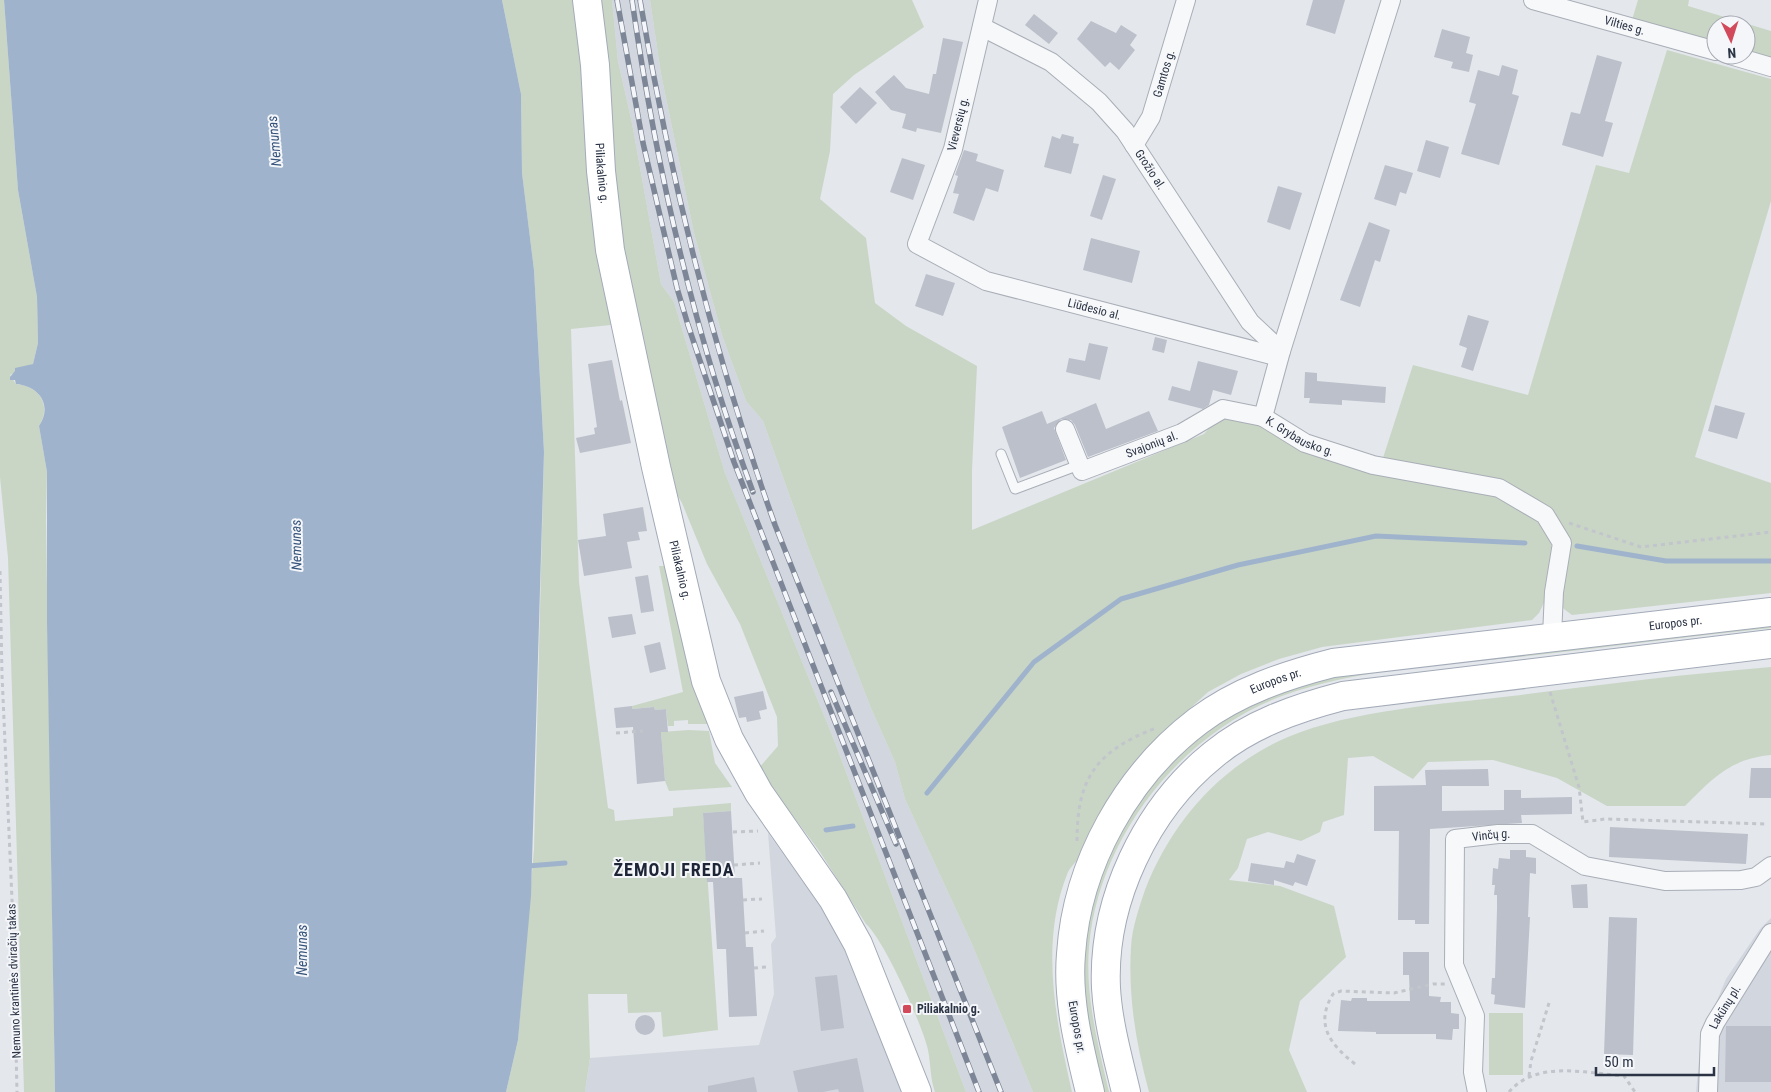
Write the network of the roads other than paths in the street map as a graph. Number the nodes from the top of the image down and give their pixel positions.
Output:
1 (587, 0) edge
2 (988, 0) edge
3 (1186, 0) edge
4 (1390, 0) edge
5 (1533, 0) edge
6 (982, 27) junction
7 (1706, 48) edge
8 (1756, 63) edge
9 (1771, 67) edge
10 (1134, 145) junction
11 (917, 244) joint
12 (1280, 354) junction
13 (1263, 417) junction
14 (1065, 429) dead end
15 (1001, 454) dead end
16 (1079, 464) junction
17 (1771, 612) edge
18 (1552, 636) junction
19 (1771, 644) edge
20 (1771, 866) edge
21 (1771, 933) edge
22 (917, 1092) edge
23 (1090, 1092) edge
24 (1126, 1092) edge
25 (1477, 1092) edge
26 (1708, 1092) edge

1 - 22 main road, Piliakalnio g.
2 - 6 street, Vieversių g.
3 - 10 street, Gamtos g.
4 - 12 street, K. Grybausko g.
5 - 7 street, Vilties g.
6 - 10 street, Grožio al.
6 - 11 street, Vieversių g.
8 - 9 street
10 - 12 street, Grožio al.
11 - 12 street, Liūdesio al.
12 - 13 street, K. Grybausko g.
13 - 16 street, Svajonių al.
13 - 18 street, K. Grybausko g.
14 - 16 street
15 - 16 lane
17 - 18 main road, Europos pr.
18 - 23 main road, Europos pr.
19 - 24 main road
20 - 25 street, Vinčų g.
21 - 26 street, Lakūnų pl.

